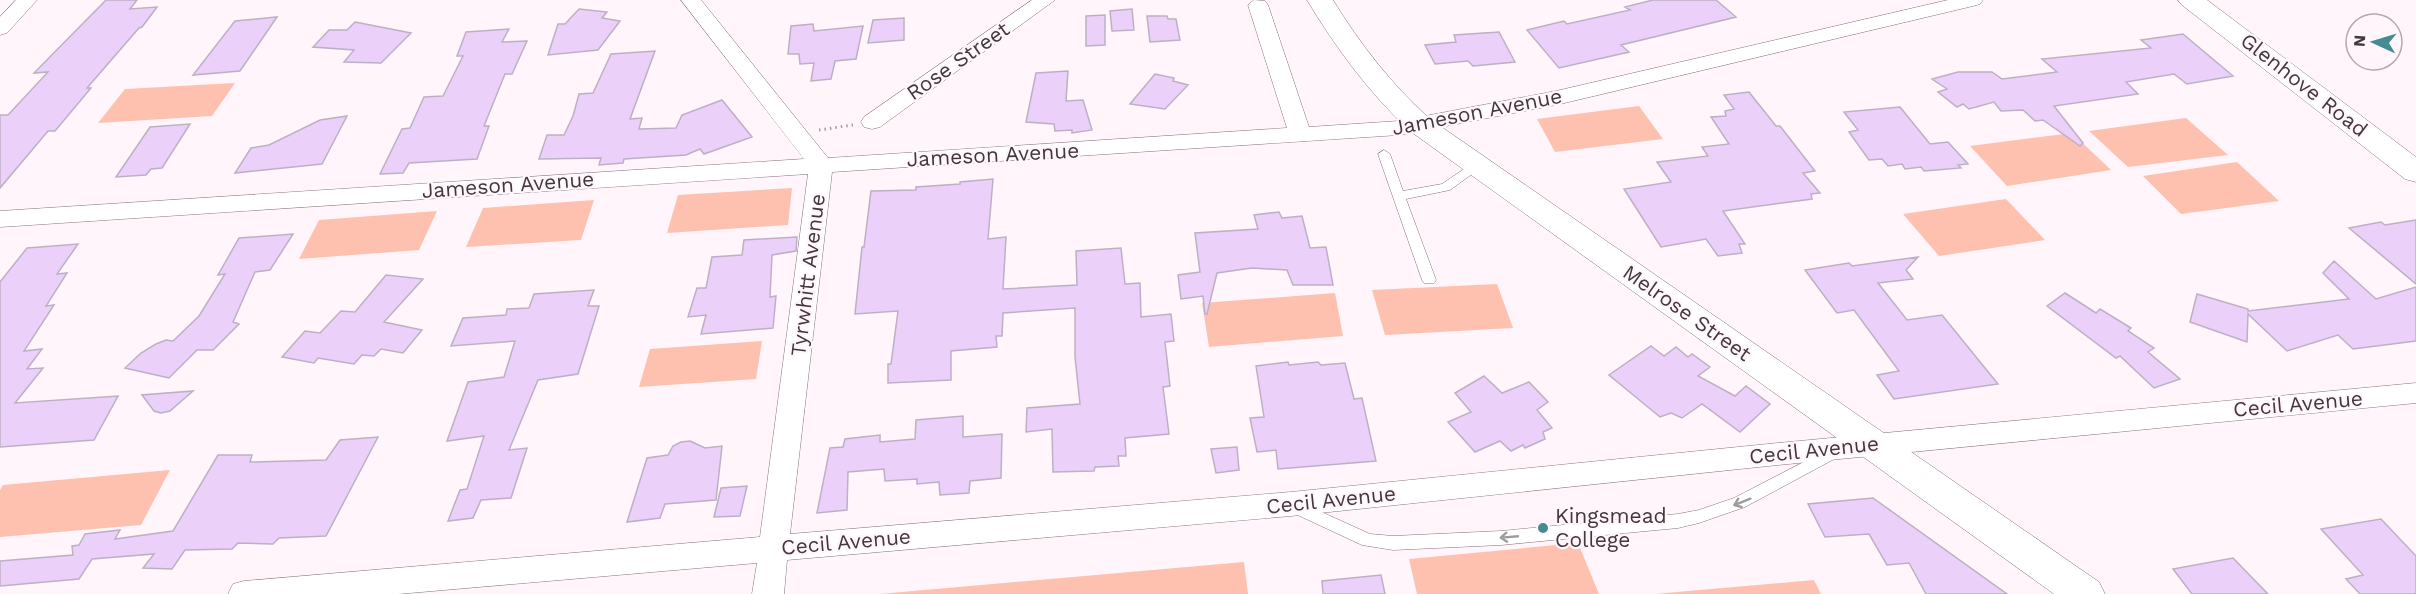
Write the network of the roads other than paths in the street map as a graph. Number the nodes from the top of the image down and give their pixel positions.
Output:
1 (27, 0) edge
2 (691, 0) edge
3 (1045, 0) edge
4 (1320, 0) edge
5 (1973, 0) edge
6 (2191, 0) edge
7 (1258, 5) dead end
8 (0, 29) edge
9 (872, 122) road end
10 (1420, 126) junction
11 (1300, 135) junction
12 (1384, 154) dead end
13 (821, 165) junction
14 (1478, 166) junction
15 (2416, 172) edge
16 (1399, 196) junction
17 (0, 219) edge
18 (1429, 280) dead end
19 (2416, 393) edge
20 (1859, 446) junction
21 (1291, 504) junction
22 (774, 549) junction
23 (244, 594) edge
24 (768, 594) edge
25 (2085, 594) edge

1 - 8 street
2 - 13 street, Tyrwhitt Avenue
3 - 9 street, Rose Street
4 - 10 street, Melrose Street
5 - 10 street, Jameson Avenue
6 - 15 street, Glenhove Road
7 - 11 street
10 - 11 street, Jameson Avenue
10 - 14 street, Melrose Street
11 - 13 street, Jameson Avenue
12 - 16 lane
13 - 17 street, Jameson Avenue
13 - 22 street, Tyrwhitt Avenue
14 - 16 lane
14 - 20 street, Melrose Street
16 - 18 lane
19 - 20 street, Cecil Avenue
20 - 21 street, Cecil Avenue
20 -> 21 lane
20 - 25 street, Melrose Street
21 - 22 street, Cecil Avenue
22 - 23 street, Cecil Avenue
22 - 24 street, Tyrwhitt Avenue

